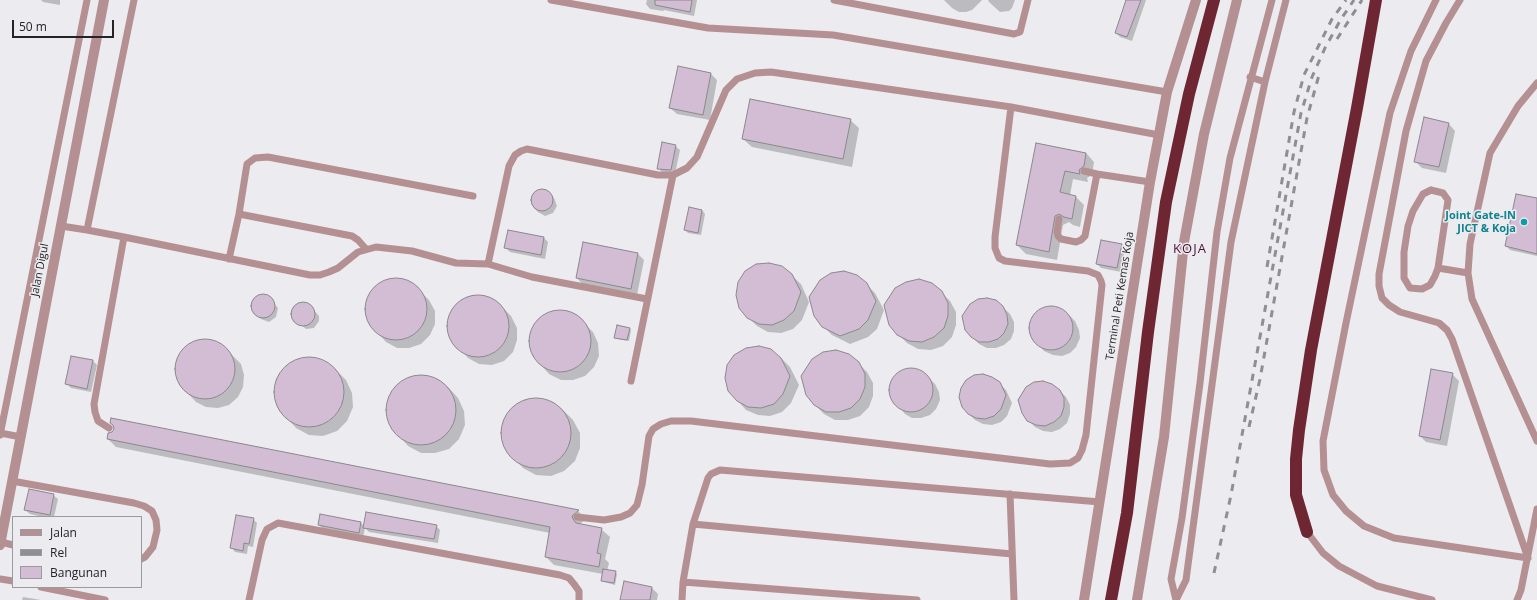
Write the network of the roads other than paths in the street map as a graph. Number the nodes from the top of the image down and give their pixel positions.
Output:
1 (87, 0) edge
2 (104, 0) edge
3 (134, 0) edge
4 (552, 0) edge
5 (834, 0) edge
6 (1028, 0) edge
7 (1196, 0) edge
8 (1214, 0) edge
9 (1237, 0) edge
10 (1272, 0) edge
11 (1286, 0) edge
12 (1376, 0) edge
13 (1436, 0) edge
14 (1460, 0) edge
15 (1250, 77) junction
16 (1265, 82) junction
17 (1537, 83) edge
18 (1167, 92) junction
19 (1011, 107) junction
20 (1159, 135) junction
21 (1084, 171) dead end
22 (1097, 174) junction
23 (672, 175) junction
24 (1150, 182) junction
25 (473, 196) dead end
26 (239, 214) junction
27 (1059, 219) dead end
28 (61, 226) junction
29 (87, 230) junction
30 (124, 237) junction
31 (366, 249) junction
32 (229, 259) junction
33 (488, 264) junction
34 (1438, 268) junction
35 (1468, 273) junction
36 (647, 299) junction
37 (1201, 367) junction
38 (1214, 369) junction
39 (632, 381) dead end
40 (109, 428) dead end
41 (0, 433) edge
42 (21, 437) junction
43 (1537, 441) edge
44 (12, 481) junction
45 (1010, 494) junction
46 (1100, 502) junction
47 (1537, 509) edge
48 (577, 517) dead end
49 (693, 524) junction
50 (1307, 532) joint
51 (0, 544) edge
52 (12, 545) edge
53 (1012, 554) junction
54 (142, 558) edge
55 (1528, 558) junction
56 (0, 578) edge
57 (12, 581) edge
58 (683, 582) junction
59 (46, 588) edge
60 (105, 600) edge
61 (249, 600) edge
62 (579, 600) edge
63 (682, 600) edge
64 (917, 600) edge
65 (1014, 600) edge
66 (1084, 600) edge
67 (1111, 600) edge
68 (1137, 600) edge
69 (1176, 600) edge
70 (1432, 600) edge
71 (1517, 600) edge

1 - 41 lane
2 - 28 street, Jalan Digul
3 - 29 lane
4 - 18 lane
5 - 6 lane
7 - 18 street, Terminal Peti Kemas Koja
8 - 67 highway
9 - 68 street
10 - 15 lane
11 - 16 lane
12 - 50 highway
13 - 55 lane
14 - 55 lane
15 - 16 lane
15 - 37 lane
16 - 38 lane
17 - 35 lane
18 - 20 street, Terminal Peti Kemas Koja
19 - 20 lane
19 - 23 lane
19 - 48 lane
20 - 24 street, Terminal Peti Kemas Koja
21 - 22 lane
22 - 24 lane
22 - 27 lane
23 - 33 lane
23 - 36 lane
24 - 46 street, Terminal Peti Kemas Koja
25 - 26 lane
26 - 31 lane
26 - 32 lane
28 - 29 lane
28 - 42 street, Jalan Digul
29 - 30 lane
30 - 32 lane
30 - 40 lane
31 - 32 lane
31 - 33 lane
33 - 36 lane
34 - 34 lane
34 - 35 lane
35 - 43 lane
36 - 39 lane
37 - 38 lane
37 - 69 lane
38 - 69 lane
41 - 42 lane
42 - 44 street, Jalan Digul
44 - 51 street, Jalan Digul
44 - 54 lane
45 - 46 lane
45 - 49 lane
45 - 53 lane
46 - 66 street, Terminal Peti Kemas Koja
47 - 55 lane
49 - 53 lane
49 - 58 lane
50 - 70 lane
51 - 52 lane
53 - 65 lane
55 - 71 lane
56 - 57 lane
58 - 63 lane
58 - 64 lane
59 - 60 lane
61 - 62 lane

